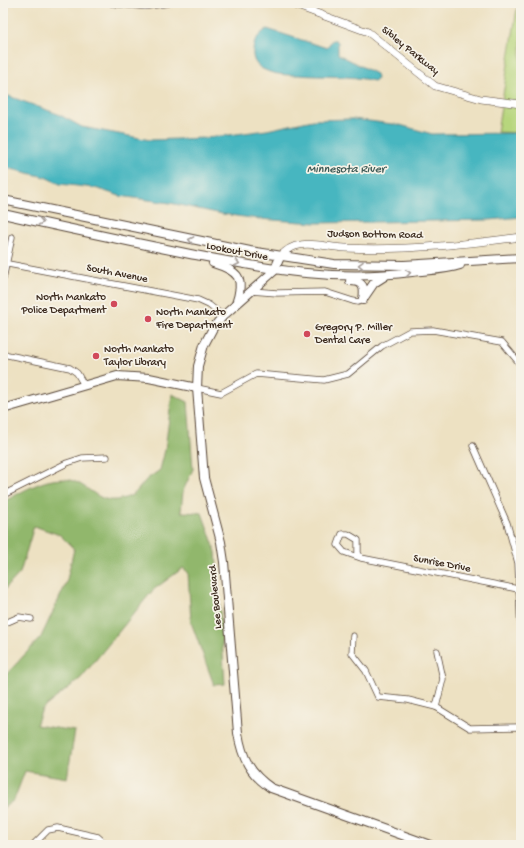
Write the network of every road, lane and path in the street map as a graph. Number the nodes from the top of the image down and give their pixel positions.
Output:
1 (113, 3) edge
2 (163, 3) edge
3 (289, 3) edge
4 (521, 104) edge
5 (3, 200) edge
6 (3, 214) edge
7 (12, 237) dead end
8 (521, 237) edge
9 (166, 249) junction
10 (280, 257) junction
11 (521, 258) edge
12 (470, 261) junction
13 (4, 263) edge
14 (274, 271) junction
15 (300, 274) junction
16 (386, 276) junction
17 (3, 278) edge
18 (251, 291) junction
19 (363, 300) junction
20 (235, 305) junction
21 (223, 316) junction
22 (3, 354) edge
23 (521, 365) edge
24 (84, 386) junction
25 (197, 388) junction
26 (3, 410) edge
27 (472, 446) dead end
28 (107, 457) dead end
29 (3, 495) edge
30 (361, 558) junction
31 (520, 563) edge
32 (518, 589) junction
33 (31, 619) dead end
34 (3, 624) edge
35 (353, 636) dead end
36 (521, 637) edge
37 (437, 651) dead end
38 (436, 707) junction
39 (521, 727) edge
40 (33, 845) edge
41 (107, 845) edge
42 (430, 845) edge

1 - 2 street
3 - 4 street, Sibley Parkway
10 -> 5 main road, Lookout Drive
6 -> 9 main road, Lookout Drive
7 - 13 street
8 - 10 street, Judson Bottom Road
9 -> 14 main road, Lookout Drive
9 - 20 main road
12 -> 10 main road, Lookout Drive
10 - 14 main road, Lee Boulevard
11 - 12 main road, Lookout Drive
16 -> 12 main road, Lookout Drive
13 - 17 street
13 - 21 street, South Avenue
14 - 15 main road, Lookout Drive
14 - 18 main road, Lee Boulevard
15 - 16 main road, Lookout Drive
15 - 19 main road
16 - 19 main road
18 - 19 street
18 - 20 main road, Lee Boulevard
20 - 21 main road, Lee Boulevard
21 - 25 main road, Lee Boulevard
22 - 24 street
23 - 25 street
24 - 25 main road
24 - 26 main road
25 - 42 main road, Lee Boulevard
27 - 31 street
28 - 29 street
30 - 30 street, Sunrise Drive
30 - 32 street, Sunrise Drive
31 - 32 street
32 - 36 street
33 - 34 street
35 - 38 street
37 - 38 street
38 - 39 street
40 - 41 street

